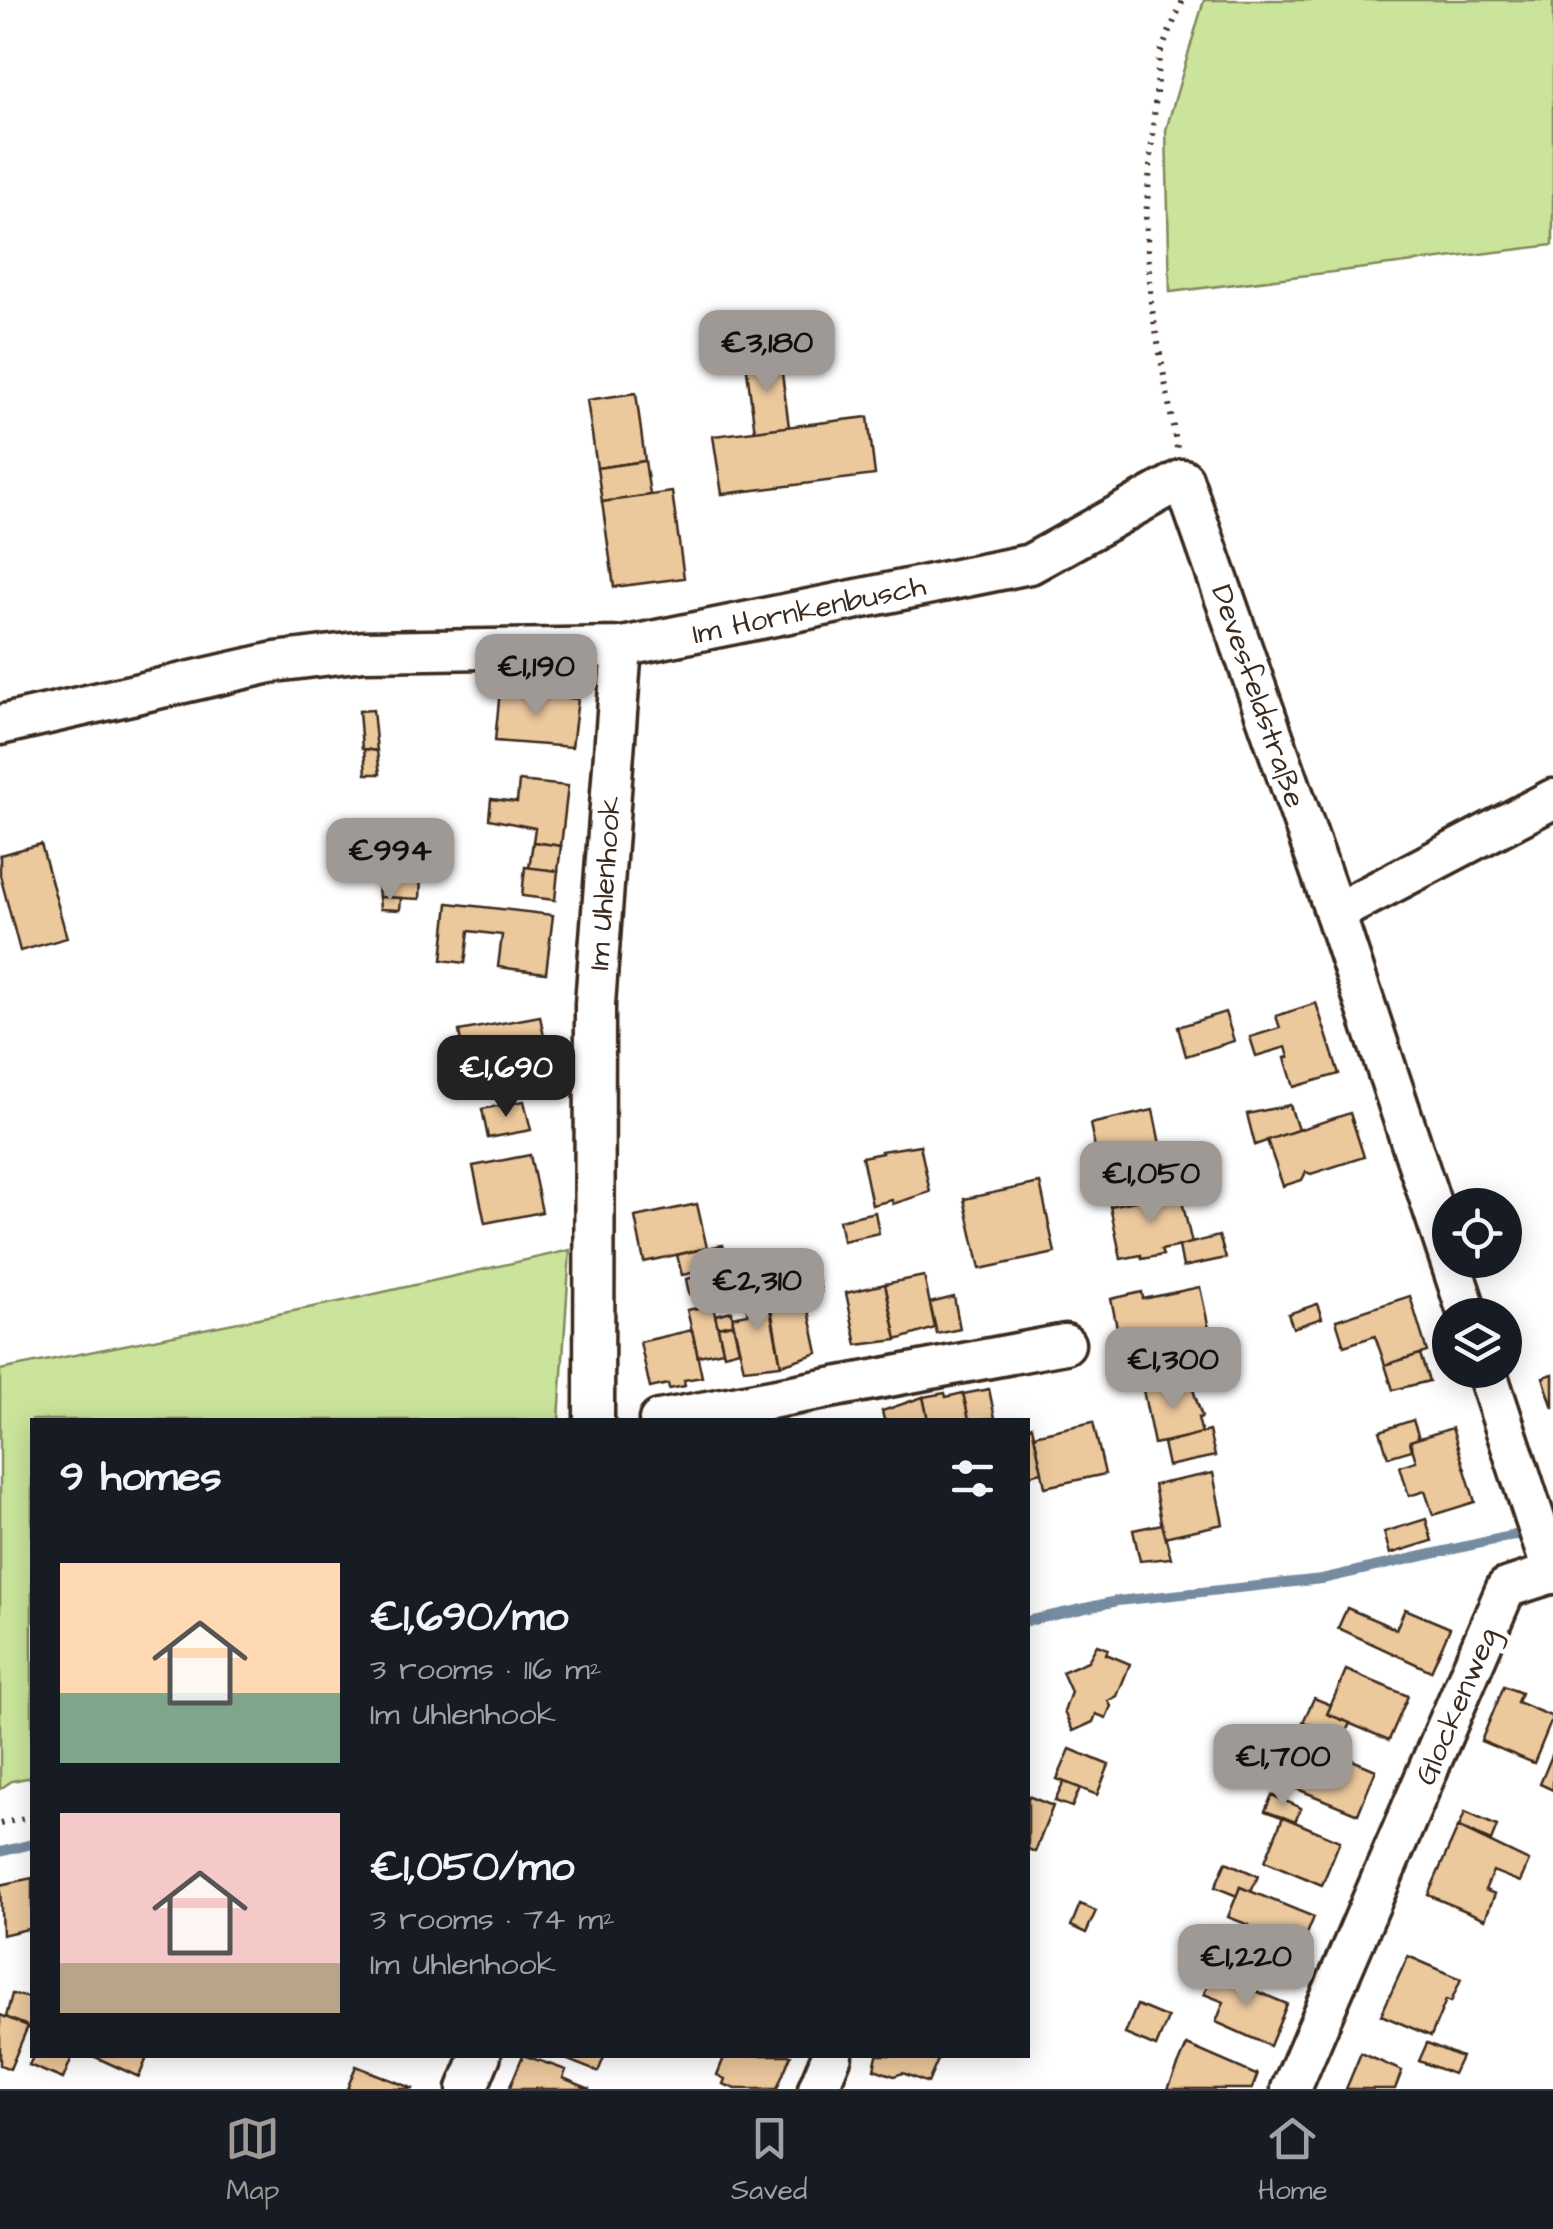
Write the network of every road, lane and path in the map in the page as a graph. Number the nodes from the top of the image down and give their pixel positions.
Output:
1 (1183, 0) edge
2 (1183, 479) junction
3 (622, 647) junction
4 (0, 724) edge
5 (1553, 799) edge
6 (1336, 913) junction
7 (1462, 1298) edge
8 (1065, 1344) dead end
9 (1492, 1388) edge
10 (594, 1418) edge
11 (669, 1418) edge
12 (1553, 1574) edge
13 (30, 1816) edge
14 (0, 1824) edge
15 (480, 2058) edge
16 (831, 2058) edge
17 (468, 2089) edge
18 (818, 2089) edge
19 (1292, 2089) edge

1 - 2 path
2 - 3 street, Im Hornkenbusch
2 - 6 street, Devesfeldstraße
3 - 4 street, Im Hornkenbusch
3 - 10 street, Im Uhlenhook
5 - 6 street
6 - 7 street, Devesfeldstraße
8 - 11 street
9 - 12 street
12 - 19 street, Glockenweg
13 - 14 path
15 - 17 street
16 - 18 street

